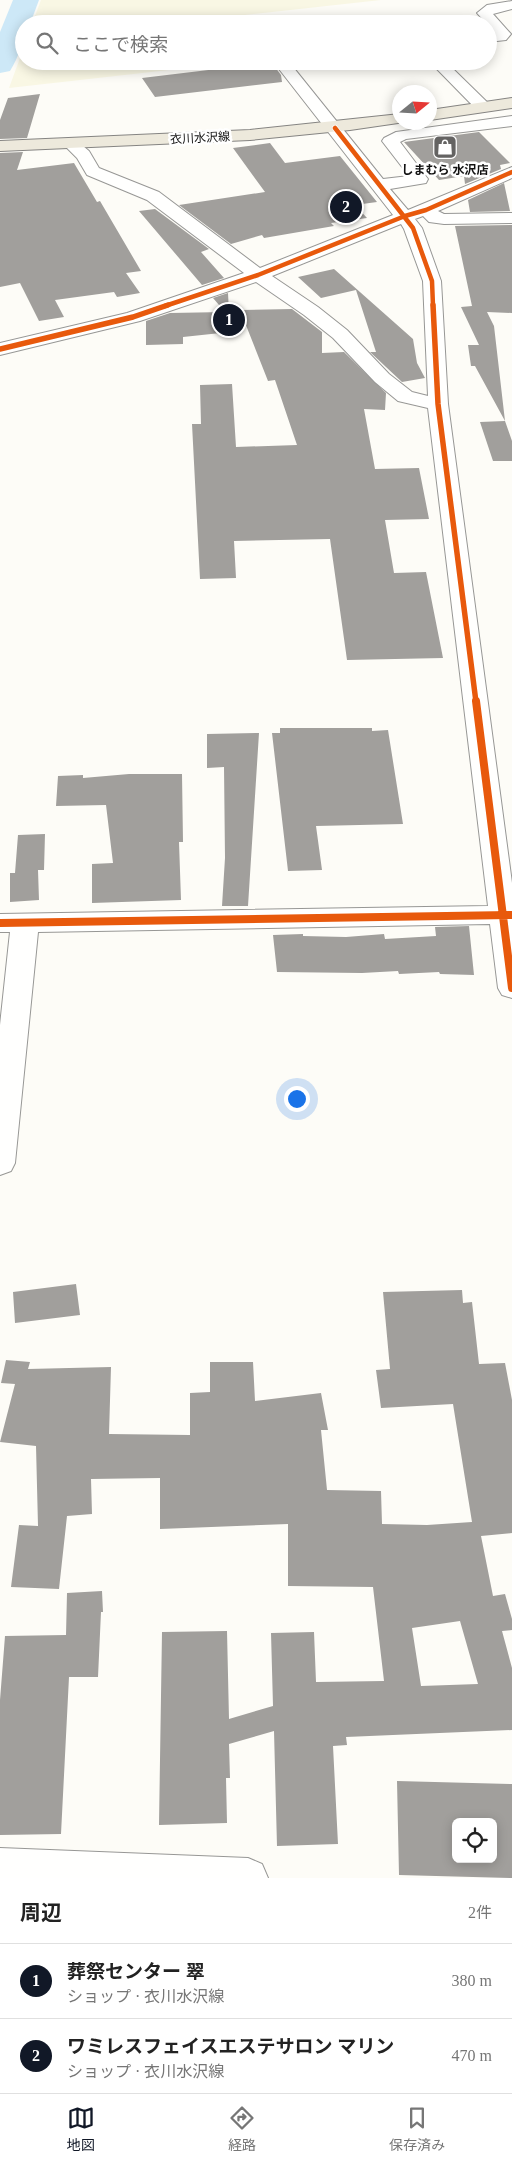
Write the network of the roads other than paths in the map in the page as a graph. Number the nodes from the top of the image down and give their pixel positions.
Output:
1 (512, 5) edge
2 (486, 15) edge
3 (497, 27) edge
4 (497, 37) edge
5 (287, 70) edge
6 (445, 70) edge
7 (512, 103) edge
8 (483, 107) junction
9 (437, 114) edge
10 (392, 120) edge
11 (512, 121) edge
12 (335, 128) junction
13 (71, 144) junction
14 (0, 146) edge
15 (512, 172) edge
16 (380, 185) junction
17 (426, 210) junction
18 (405, 216) junction
19 (512, 218) edge
20 (258, 275) junction
21 (0, 349) edge
22 (438, 404) junction
23 (507, 915) edge
24 (13, 923) edge
25 (512, 988) edge
26 (0, 1163) edge
27 (0, 1868) edge
28 (248, 1878) edge

1 - 2 street
3 - 4 street
5 - 12 street
6 - 8 street
7 - 8 main road
8 - 9 main road
10 - 12 main road, 衣川水沢線
11 - 16 street
12 - 13 main road, 衣川水沢線
12 - 16 street
13 - 14 main road, 衣川水沢線
13 - 20 street
15 - 17 street
16 - 18 street
17 - 18 street
17 - 19 street
18 - 20 street
18 - 22 street
20 - 21 street
20 - 22 street
22 - 23 street
23 - 24 street
23 - 25 street
24 - 26 street
27 - 28 street

